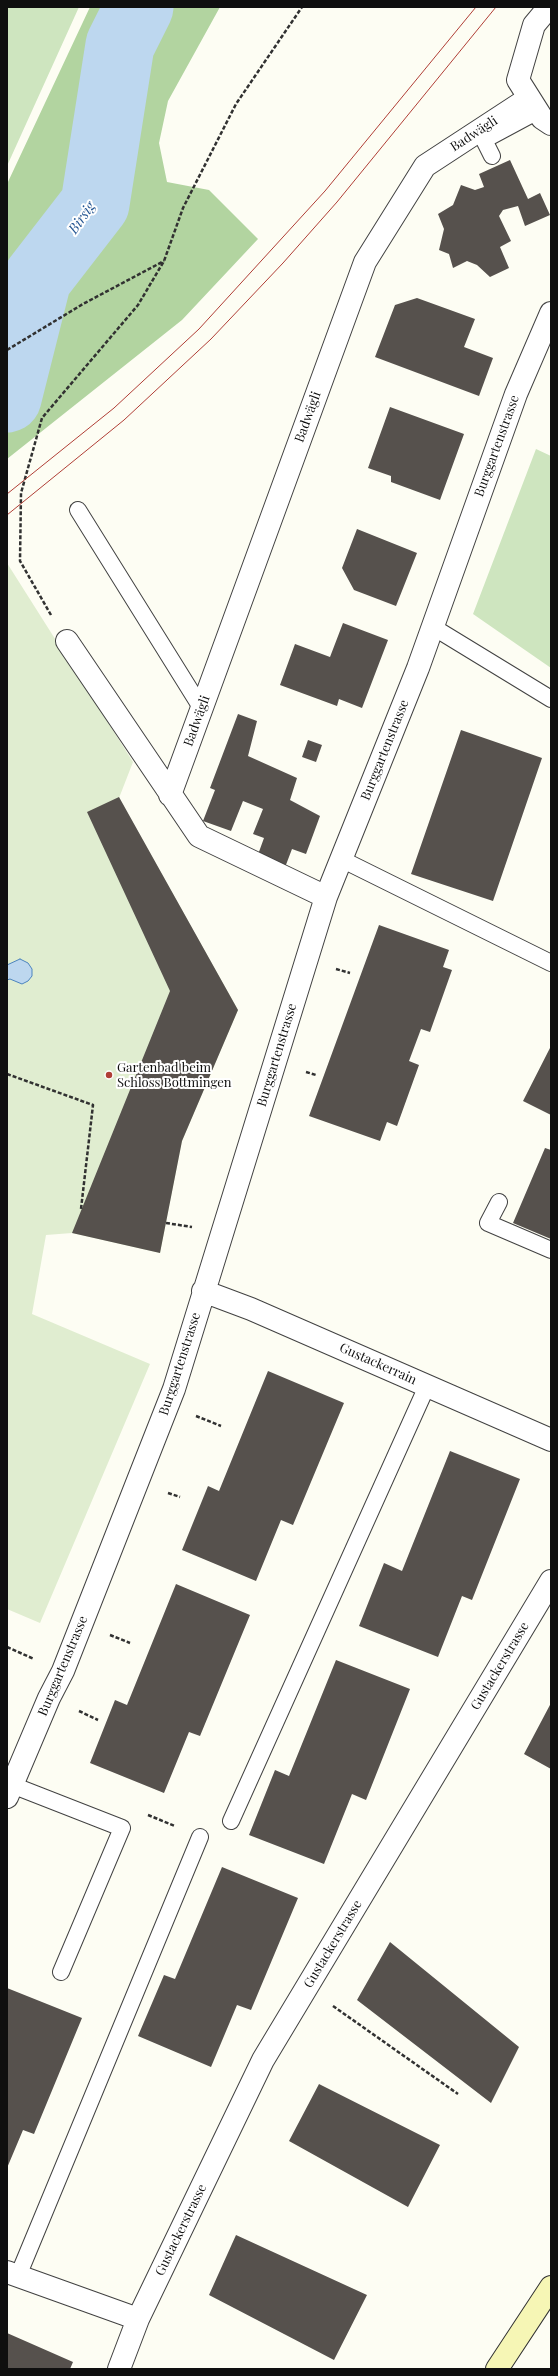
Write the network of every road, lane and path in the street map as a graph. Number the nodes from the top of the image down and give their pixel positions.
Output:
1 (302, 7) edge
2 (549, 7) edge
3 (539, 111) edge
4 (492, 156) dead end
5 (164, 261) junction
6 (551, 313) edge
7 (7, 350) edge
8 (78, 510) dead end
9 (433, 627) junction
10 (67, 641) joint
11 (551, 699) edge
12 (202, 709) junction
13 (170, 795) junction
14 (341, 859) junction
15 (326, 897) junction
16 (551, 963) edge
17 (7, 1074) edge
18 (499, 1202) dead end
19 (81, 1209) dead end
20 (551, 1250) edge
21 (203, 1291) junction
22 (427, 1386) junction
23 (551, 1440) edge
24 (551, 1581) edge
25 (10, 1791) edge
26 (231, 1821) dead end
27 (200, 1837) dead end
28 (61, 1972) dead end
29 (307, 1987) junction
30 (458, 2094) dead end
31 (12, 2274) edge
32 (551, 2287) edge
33 (138, 2319) junction
34 (119, 2369) edge
35 (497, 2369) edge

1 - 5 path
2 - 3 street
3 - 4 lane
3 - 12 street, Badwägli
5 - 7 path
5 - 10 path
6 - 9 street, Burggartenstrasse
8 - 12 lane
9 - 11 lane
9 - 14 street, Burggartenstrasse
10 - 13 street
12 - 13 street, Badwägli
13 - 15 street
14 - 15 street, Burggartenstrasse
14 - 16 lane
15 - 21 street, Burggartenstrasse
17 - 19 path
18 - 20 lane
21 - 22 street, Gustackerrain
21 - 25 street, Burggartenstrasse
22 - 23 street, Gustackerrain
22 - 26 lane
24 - 29 street, Gustackerstrasse
25 - 28 lane
27 - 31 lane
29 - 30 path
29 - 33 street, Gustackerstrasse
31 - 33 street
32 - 35 main road
33 - 34 street, Gustackerstrasse

